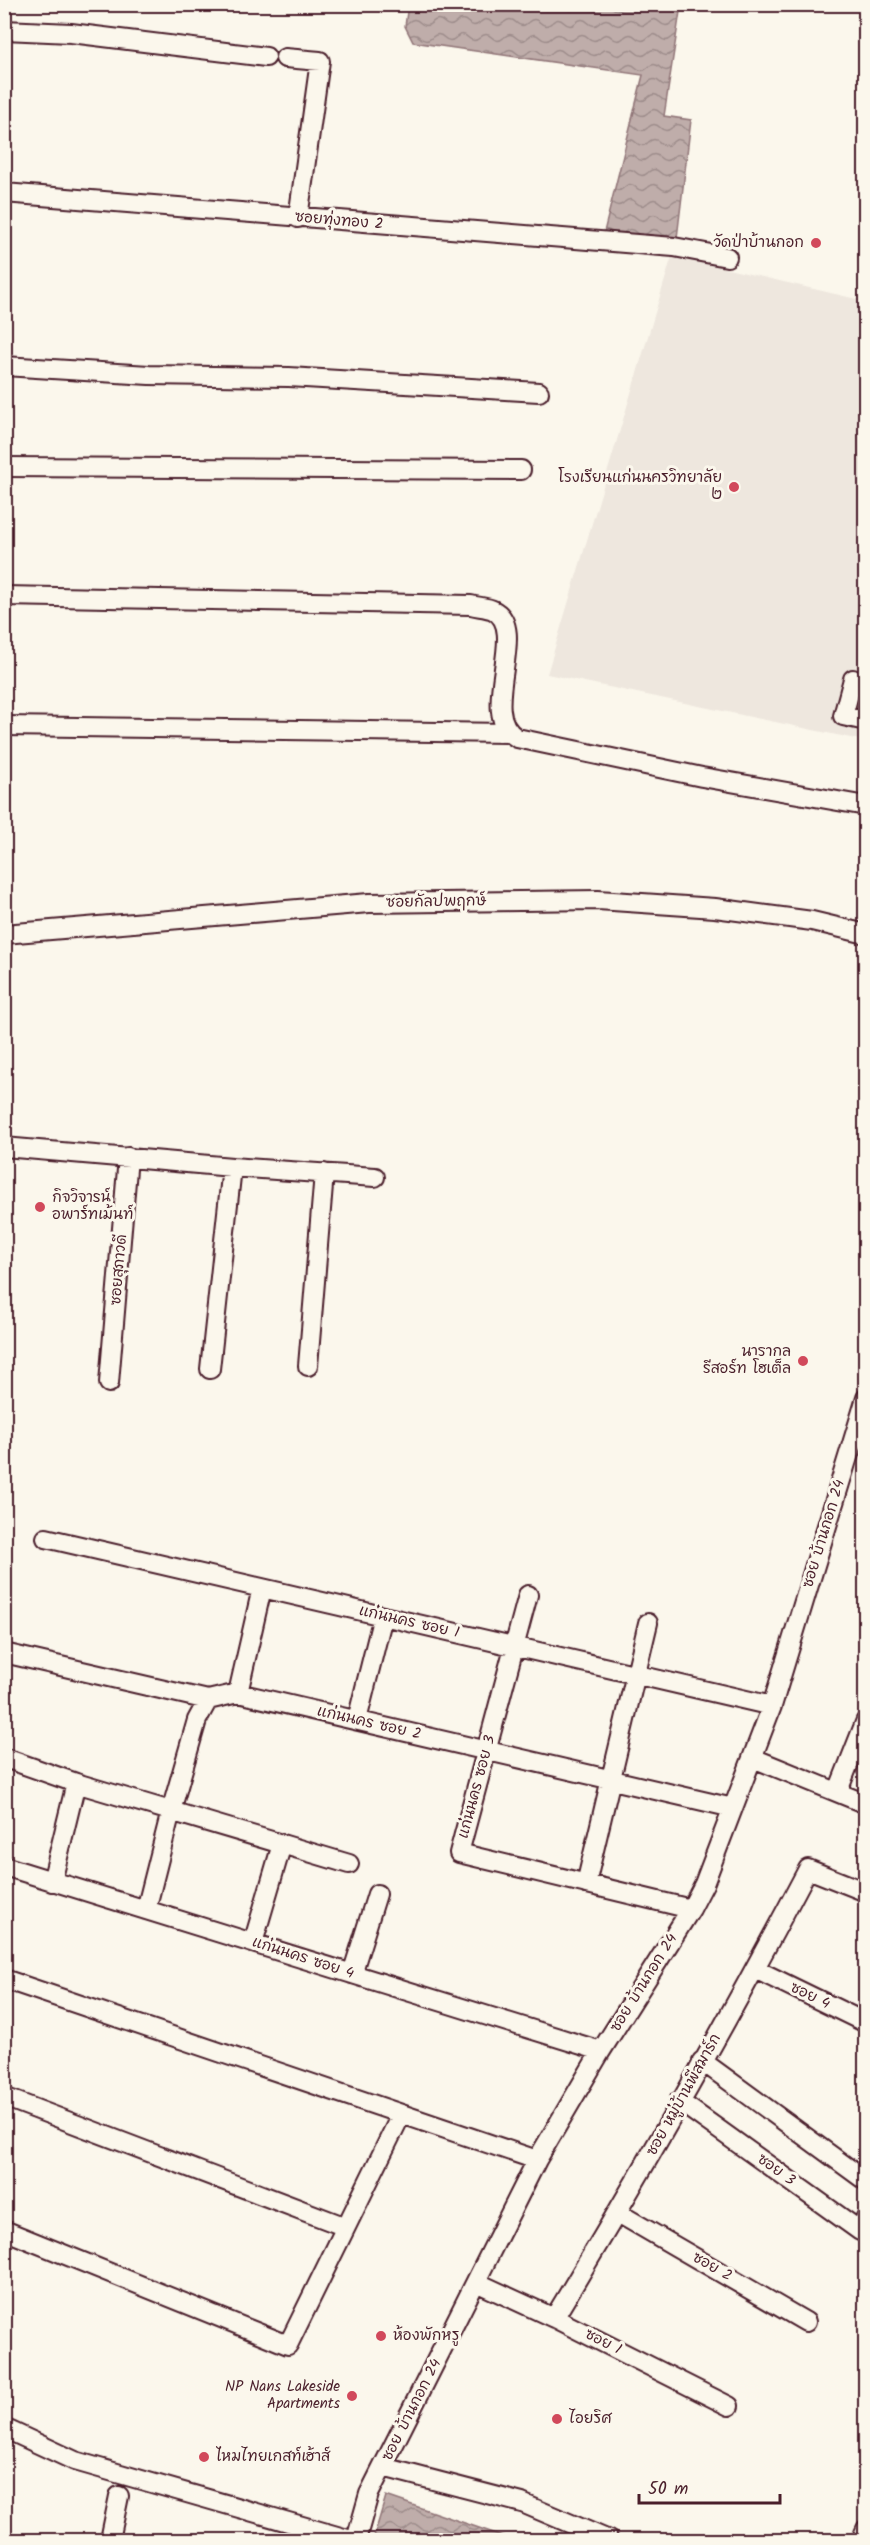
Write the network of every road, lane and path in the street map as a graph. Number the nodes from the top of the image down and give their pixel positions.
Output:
1 (4, 30) edge
2 (266, 57) dead end
3 (285, 58) dead end
4 (4, 193) edge
5 (298, 218) junction
6 (727, 257) dead end
7 (4, 366) edge
8 (539, 392) dead end
9 (4, 467) edge
10 (521, 470) dead end
11 (4, 596) edge
12 (854, 679) dead end
13 (866, 721) edge
14 (4, 726) edge
15 (508, 733) junction
16 (866, 806) edge
17 (4, 934) edge
18 (866, 934) edge
19 (4, 1147) edge
20 (128, 1157) junction
21 (232, 1167) junction
22 (324, 1173) junction
23 (375, 1177) dead end
24 (308, 1366) dead end
25 (210, 1369) dead end
26 (109, 1383) dead end
27 (866, 1398) edge
28 (46, 1538) dead end
29 (262, 1588) junction
30 (528, 1595) dead end
31 (383, 1616) junction
32 (648, 1623) dead end
33 (514, 1646) junction
34 (4, 1653) edge
35 (636, 1674) junction
36 (238, 1693) junction
37 (208, 1700) junction
38 (772, 1706) junction
39 (357, 1720) junction
40 (866, 1720) edge
41 (487, 1751) junction
42 (5, 1758) edge
43 (753, 1758) junction
44 (611, 1780) junction
45 (76, 1783) junction
46 (838, 1791) junction
47 (866, 1804) edge
48 (733, 1808) junction
49 (171, 1811) junction
50 (282, 1844) junction
51 (349, 1864) dead end
52 (4, 1866) edge
53 (52, 1882) junction
54 (586, 1884) junction
55 (866, 1892) edge
56 (377, 1894) dead end
57 (691, 1909) junction
58 (146, 1910) junction
59 (253, 1943) junction
60 (755, 1969) junction
61 (352, 1974) junction
62 (4, 1979) edge
63 (866, 2023) edge
64 (601, 2051) junction
65 (702, 2061) junction
66 (4, 2097) edge
67 (679, 2101) junction
68 (401, 2115) junction
69 (537, 2160) junction
70 (866, 2181) edge
71 (618, 2213) junction
72 (866, 2217) edge
73 (346, 2227) junction
74 (4, 2230) edge
75 (476, 2282) junction
76 (554, 2318) junction
77 (806, 2322) dead end
78 (729, 2406) dead end
79 (4, 2428) edge
80 (383, 2466) junction
81 (120, 2496) dead end
82 (866, 2529) edge
83 (110, 2541) edge
84 (351, 2541) edge
85 (356, 2541) edge
86 (609, 2541) edge
87 (861, 2541) edge

1 - 2 street
3 - 5 street
4 - 5 street, ซอยทุ่งทอง 2
5 - 6 street, ซอยทุ่งทอง 2
7 - 8 street
9 - 10 street
11 - 15 street
12 - 13 street
14 - 15 street
15 - 16 street
17 - 18 street, ซอยกัลปพฤกษ์
19 - 20 street
20 - 21 street
20 - 26 street, ซอยสุภาวดี
21 - 22 street
21 - 25 street
22 - 23 street
22 - 24 street
27 - 38 street, ซอย บ้านกอก 24
28 - 29 street, แก่นนคร ซอย 1
29 - 31 street, แก่นนคร ซอย 1
29 - 36 street
30 - 33 street, แก่นนคร ซอย 3
31 - 33 street, แก่นนคร ซอย 1
31 - 39 street
32 - 35 street
33 - 35 street, แก่นนคร ซอย 1
33 - 41 street, แก่นนคร ซอย 3
34 - 37 street, แก่นนคร ซอย 2
35 - 38 street, แก่นนคร ซอย 1
35 - 44 street
36 - 37 street, แก่นนคร ซอย 2
36 - 39 street, แก่นนคร ซอย 2
37 - 49 street
38 - 43 street, ซอย บ้านกอก 24
39 - 41 street, แก่นนคร ซอย 2
40 - 46 street
41 - 44 street, แก่นนคร ซอย 2
41 - 54 street, แก่นนคร ซอย 3
42 - 45 street
43 - 46 street
43 - 48 street, ซอย บ้านกอก 24
44 - 48 street, แก่นนคร ซอย 2
44 - 54 street
45 - 49 street
45 - 53 street
46 - 47 street
48 - 57 street, ซอย บ้านกอก 24
49 - 50 street
49 - 58 street
50 - 51 street
50 - 59 street
52 - 53 street, แก่นนคร ซอย 4
53 - 58 street, แก่นนคร ซอย 4
54 - 57 street, แก่นนคร ซอย 3
55 - 60 street, ซอย หมู่บ้านพีสมาร์ก
56 - 61 street
57 - 64 street, ซอย บ้านกอก 24
58 - 59 street, แก่นนคร ซอย 4
59 - 61 street, แก่นนคร ซอย 4
60 - 63 street, ซอย 4
60 - 65 street, ซอย หมู่บ้านพีสมาร์ก
61 - 64 street, แก่นนคร ซอย 4
62 - 68 street
64 - 69 street, ซอย บ้านกอก 24
65 - 67 street, ซอย หมู่บ้านพีสมาร์ก
65 - 70 street
66 - 73 street
67 - 71 street, ซอย หมู่บ้านพีสมาร์ก
67 - 72 street, ซอย 3
68 - 69 street
68 - 73 street
69 - 75 street, ซอย บ้านกอก 24
71 - 76 street, ซอย หมู่บ้านพีสมาร์ก
71 - 77 street, ซอย 2
73 - 74 street
75 - 76 street, ซอย 1
75 - 80 street, ซอย บ้านกอก 24
76 - 78 street, ซอย 1
79 - 84 street
80 - 85 street, ซอย บ้านกอก 24
80 - 86 street
81 - 83 street
82 - 87 street

